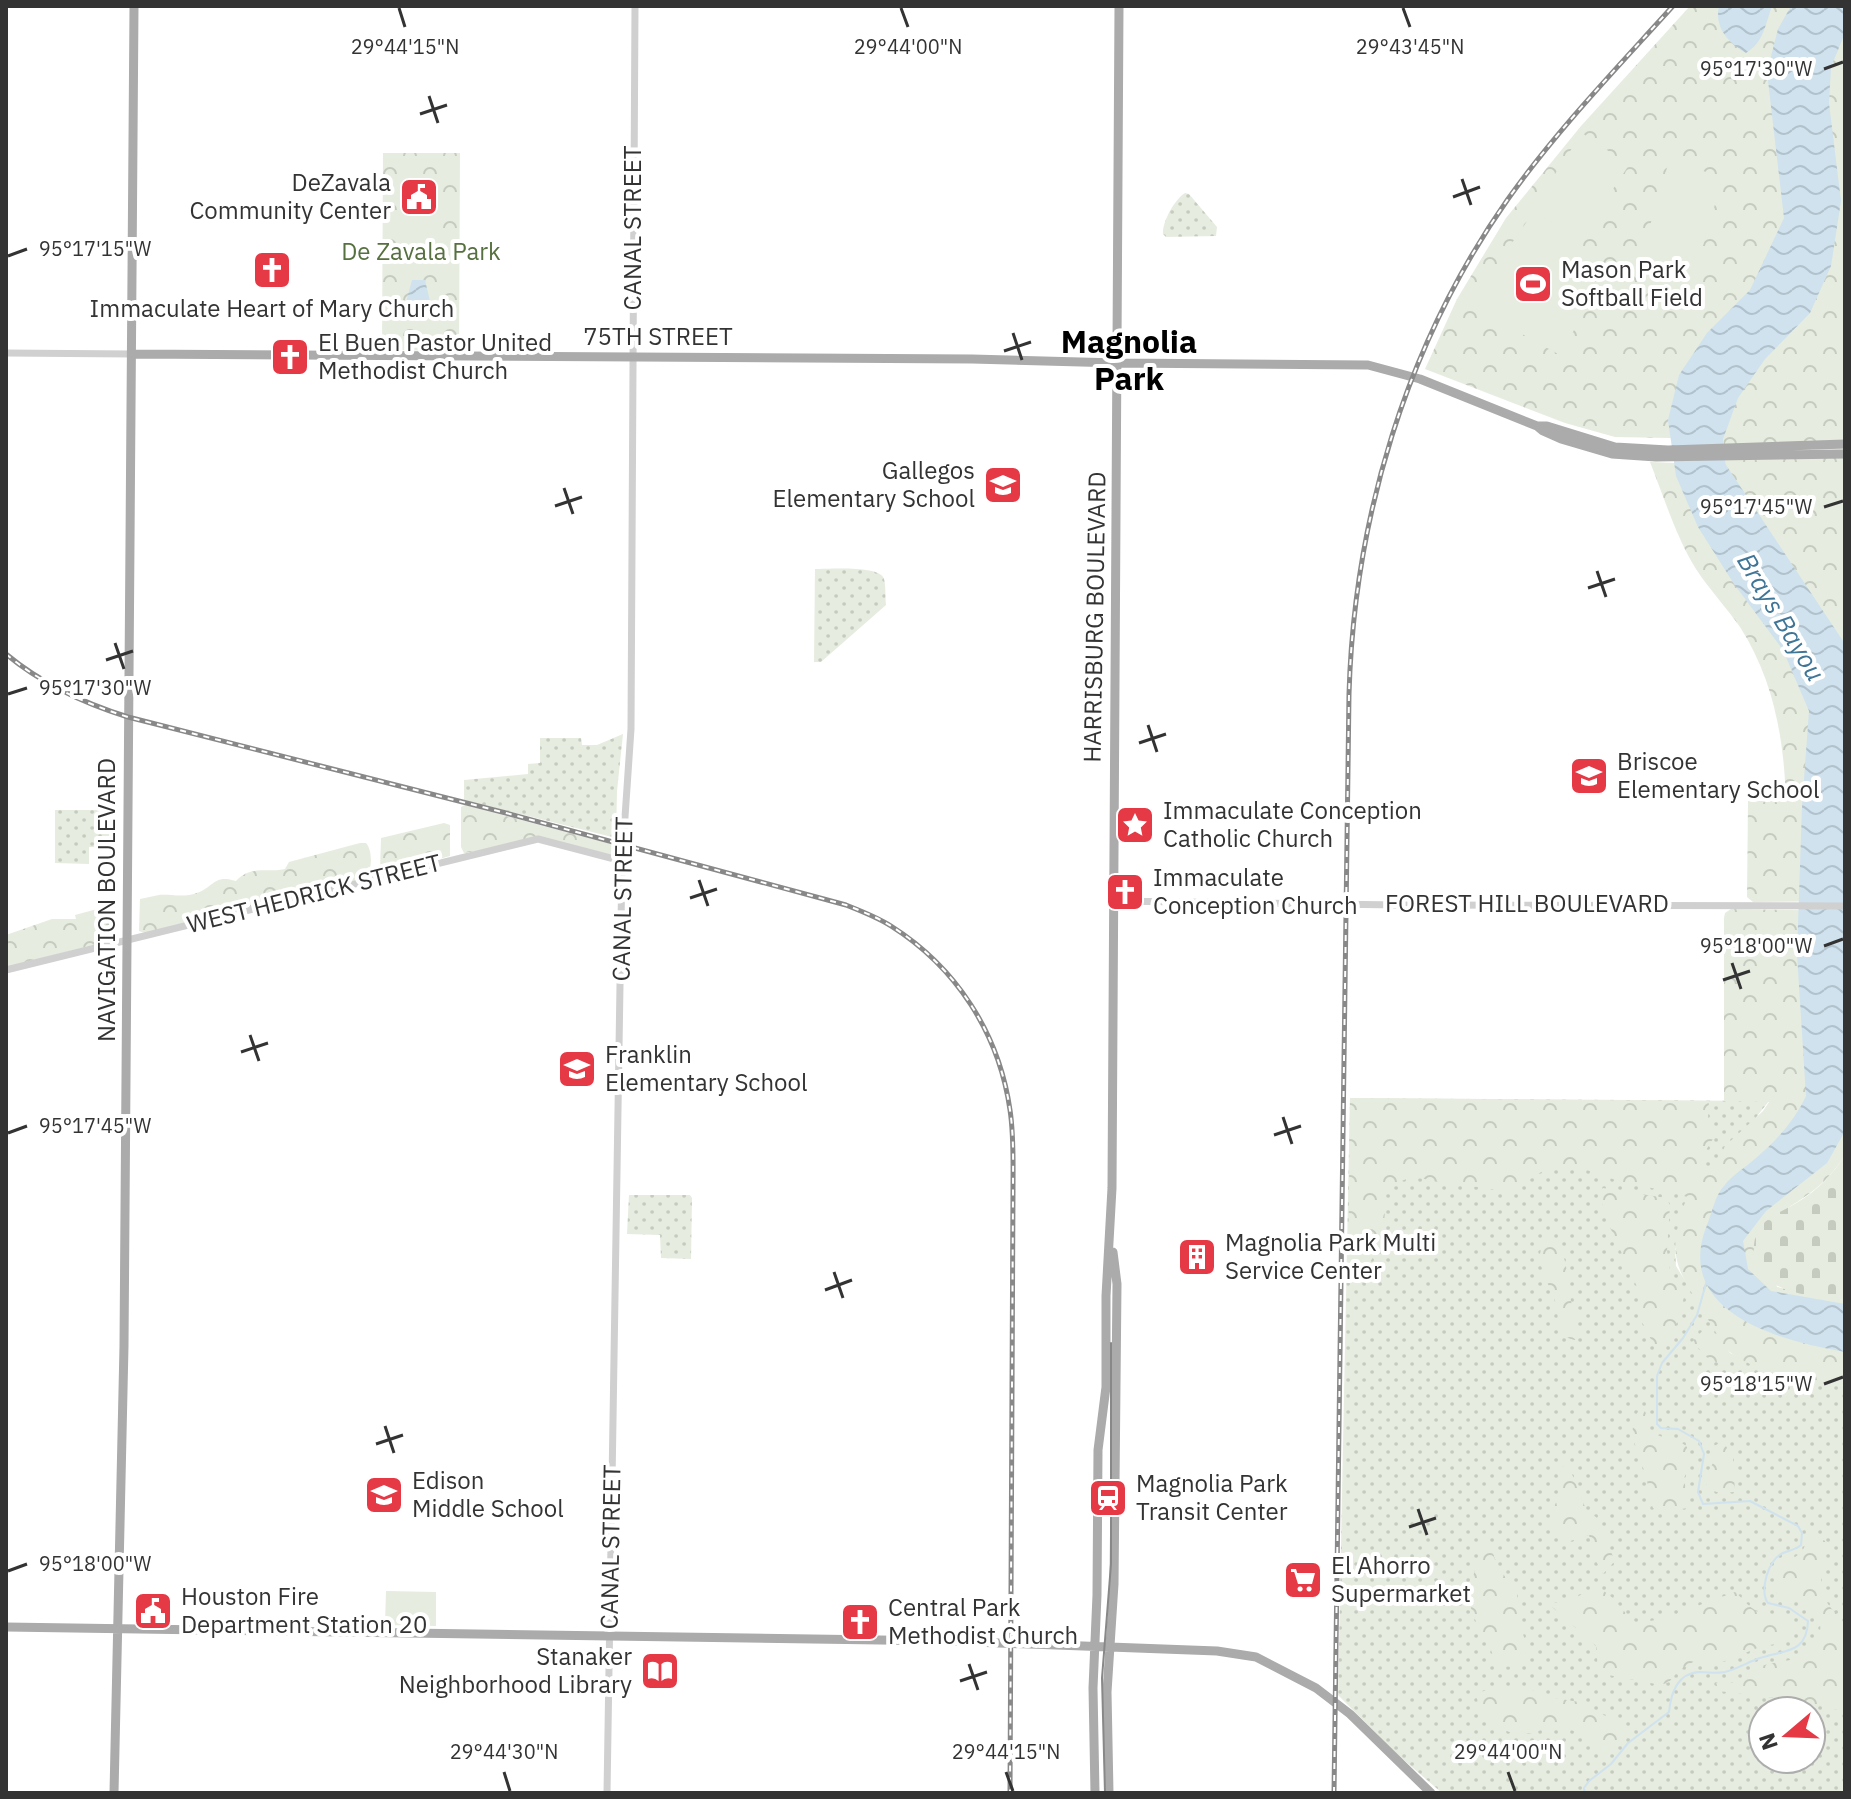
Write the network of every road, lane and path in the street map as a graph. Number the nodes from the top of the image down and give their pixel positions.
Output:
1 (635, 6) edge
2 (1119, 6) edge
3 (134, 7) edge
4 (6, 353) edge
5 (132, 354) junction
6 (633, 357) junction
7 (1118, 363) junction
8 (1845, 444) edge
9 (1742, 452) junction
10 (1845, 454) edge
11 (622, 861) junction
12 (1113, 901) junction
13 (1845, 906) edge
14 (127, 939) junction
15 (6, 970) edge
16 (1111, 1228) junction
17 (6, 1627) edge
18 (118, 1628) junction
19 (609, 1637) junction
20 (1094, 1645) junction
21 (1109, 1647) junction
22 (114, 1793) edge
23 (607, 1793) edge
24 (1095, 1793) edge
25 (1109, 1793) edge
26 (1431, 1793) edge

1 - 6 street, CANAL STREET
2 - 7 main road, HARRISBURG BOULEVARD
3 - 5 main road, NAVIGATION BOULEVARD
4 - 5 street, 75TH STREET
5 - 6 main road, 75TH STREET
5 - 14 main road, NAVIGATION BOULEVARD
6 - 7 main road, 75TH STREET
6 - 11 street, CANAL STREET
7 - 9 main road, 75TH STREET
7 - 12 main road, HARRISBURG BOULEVARD
8 - 9 main road
9 - 10 main road
11 - 14 street, WEST HEDRICK STREET
11 - 19 street, CANAL STREET
12 - 13 street, FOREST HILL BOULEVARD
12 - 16 main road, HARRISBURG BOULEVARD
14 - 15 street, WEST HEDRICK STREET
14 - 18 main road, NAVIGATION BOULEVARD
16 - 20 main road, HARRISBURG BOULEVARD
16 - 21 main road, HARRISBURG BOULEVARD
17 - 18 main road
18 - 19 main road
18 - 22 main road, NAVIGATION BOULEVARD
19 - 20 main road
19 - 23 street, CANAL STREET
20 - 21 main road
20 - 24 main road, HARRISBURG BOULEVARD
21 - 25 main road, HARRISBURG BOULEVARD
21 - 26 main road

